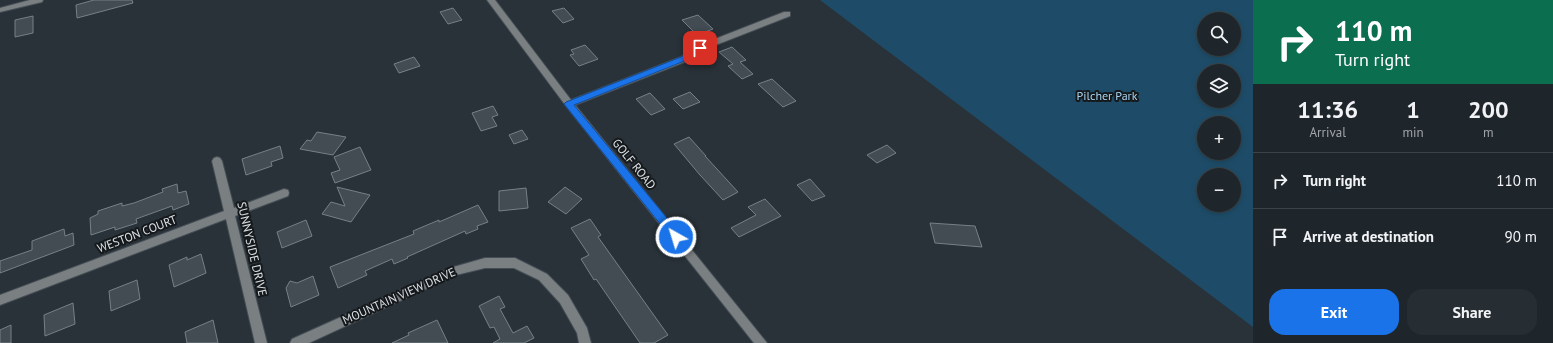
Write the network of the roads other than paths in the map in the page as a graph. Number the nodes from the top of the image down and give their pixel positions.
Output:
1 (39, 0) edge
2 (490, 0) edge
3 (0, 10) edge
4 (788, 14) dead end
5 (568, 104) junction
6 (217, 161) dead end
7 (284, 193) dead end
8 (230, 213) junction
9 (0, 300) edge
10 (261, 343) edge
11 (296, 343) edge
12 (586, 343) edge
13 (761, 343) edge

1 - 3 street
2 - 5 street, GOLF ROAD
4 - 5 street
5 - 13 street, GOLF ROAD
6 - 8 street, SUNNYSIDE DRIVE
7 - 8 street, WESTON COURT
8 - 9 street, WESTON COURT
8 - 10 street, SUNNYSIDE DRIVE
11 - 12 street, MOUNTAIN VIEW DRIVE

